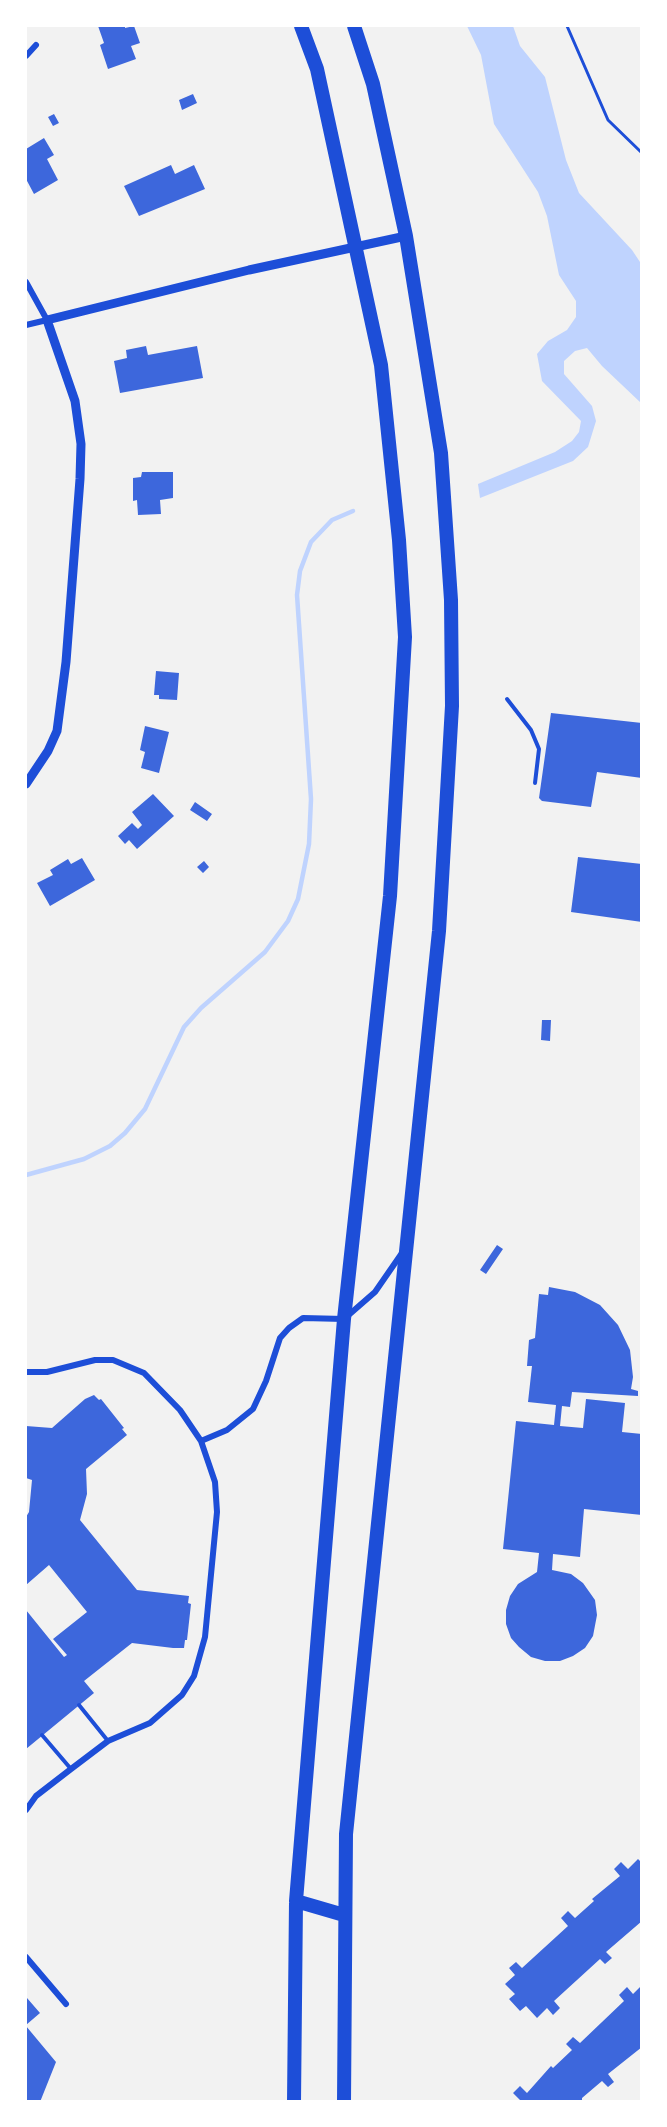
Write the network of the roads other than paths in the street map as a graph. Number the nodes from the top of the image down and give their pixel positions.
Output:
1 (301, 26) edge
2 (354, 26) edge
3 (36, 45) dead end
4 (26, 56) edge
5 (406, 236) junction
6 (357, 247) junction
7 (26, 282) edge
8 (47, 320) junction
9 (26, 325) edge
10 (507, 699) dead end
11 (535, 783) dead end
12 (26, 784) edge
13 (405, 1248) junction
14 (344, 1319) junction
15 (26, 1372) edge
16 (201, 1441) junction
17 (79, 1706) dead end
18 (42, 1735) dead end
19 (108, 1741) junction
20 (71, 1769) junction
21 (26, 1810) edge
22 (296, 1900) junction
23 (344, 1915) junction
24 (26, 1957) edge
25 (66, 2004) dead end
26 (294, 2102) edge
27 (344, 2102) edge

1 - 6 highway
2 - 5 highway
3 - 4 street
5 - 6 street
5 - 13 highway
6 - 8 street
6 - 14 highway
7 - 8 street
8 - 9 street
8 - 12 street
10 - 11 lane
13 - 14 street
13 - 23 highway
14 - 16 street
14 - 22 highway
15 - 16 street
16 - 19 street
17 - 19 lane
18 - 20 lane
19 - 20 street
20 - 21 street
22 - 23 highway
22 - 26 highway
23 - 27 highway
24 - 25 street

